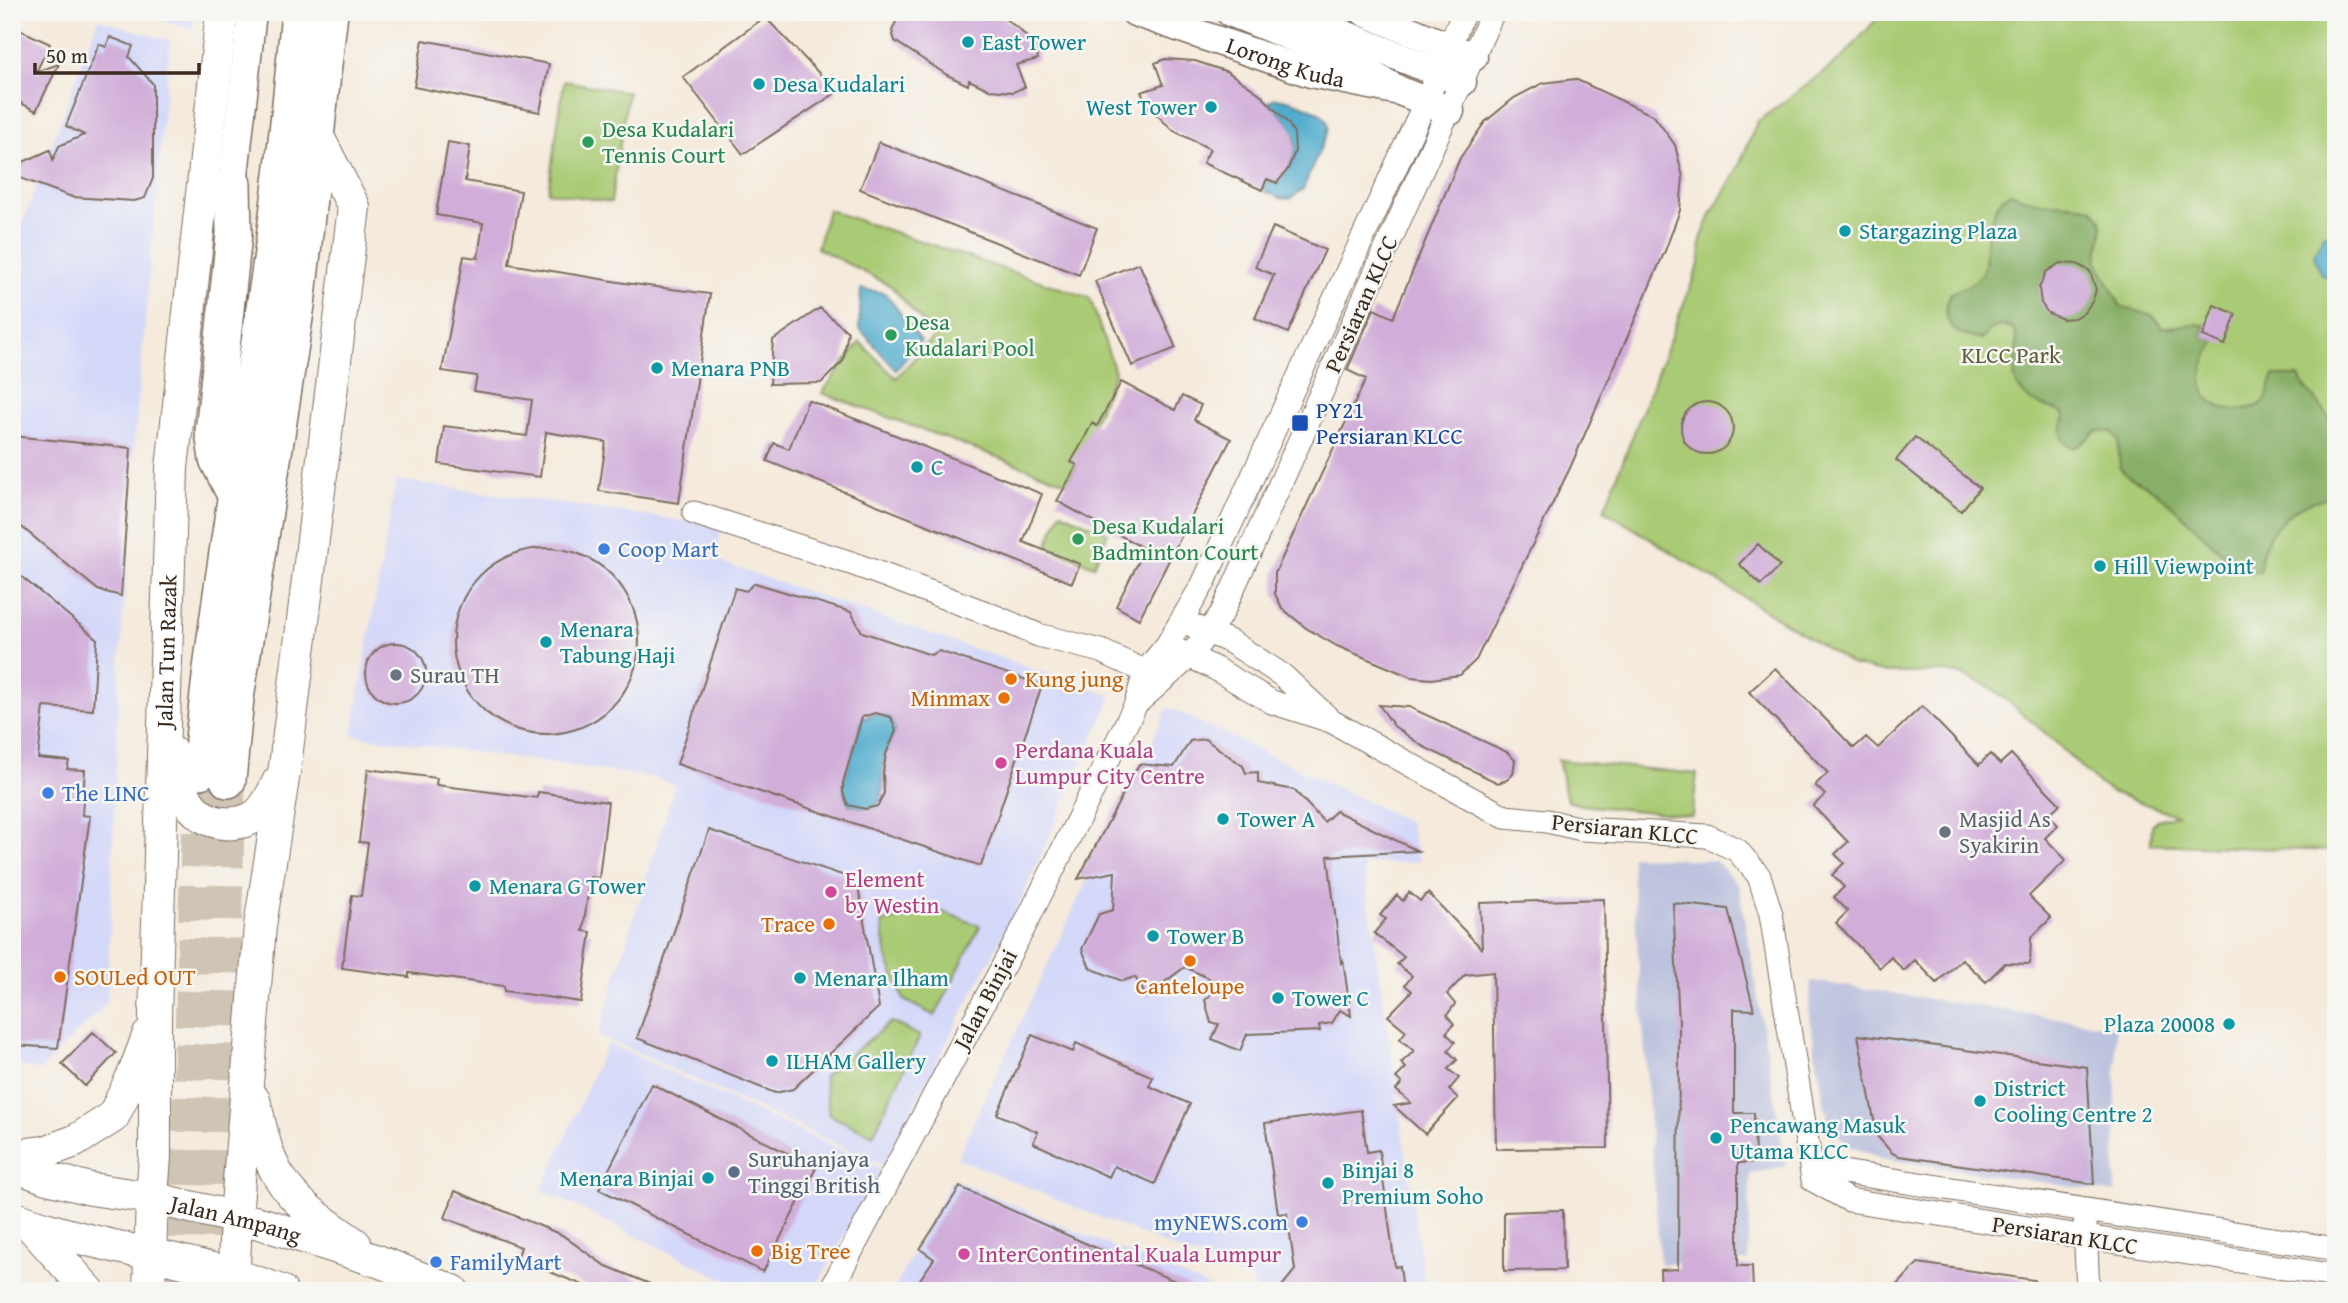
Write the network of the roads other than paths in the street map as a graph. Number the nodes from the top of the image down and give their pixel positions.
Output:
1 (222, 12) edge
2 (252, 12) edge
3 (299, 12) edge
4 (330, 12) edge
5 (1135, 12) edge
6 (1230, 12) edge
7 (1288, 12) edge
8 (1365, 12) edge
9 (1464, 12) edge
10 (1493, 12) edge
11 (1456, 64) junction
12 (1400, 91) junction
13 (1438, 106) junction
14 (316, 133) junction
15 (233, 184) junction
16 (172, 468) junction
17 (236, 497) junction
18 (694, 513) dead end
19 (1183, 621) junction
20 (1208, 631) junction
21 (1167, 645) junction
22 (1190, 656) junction
23 (1154, 676) junction
24 (1136, 704) joint
25 (1331, 721) junction
26 (166, 732) junction
27 (285, 766) junction
28 (155, 1016) junction
29 (248, 1078) junction
30 (12, 1156) edge
31 (12, 1165) edge
32 (1811, 1167) junction
33 (152, 1198) junction
34 (2085, 1210) junction
35 (236, 1217) junction
36 (20, 1220) edge
37 (2086, 1238) junction
38 (2336, 1248) edge
39 (150, 1254) junction
40 (378, 1261) junction
41 (2336, 1276) edge
42 (233, 1282) edge
43 (89, 1291) edge
44 (149, 1291) edge
45 (281, 1291) edge
46 (453, 1291) edge
47 (830, 1291) edge
48 (2088, 1291) edge

1 - 16 main road, Jalan Tun Razak
2 - 15 street
3 - 17 main road, Jalan Tun Razak
4 - 14 main road, Jalan Tun Razak
5 - 12 street, Lorong Kuda
6 - 12 street, Lorong Kuda
7 - 11 street
8 - 11 street
9 - 11 street, Persiaran KLCC
10 - 11 street, Persiaran KLCC
11 - 13 street, Persiaran KLCC
12 - 13 street, Lorong Kuda
13 - 19 street, Persiaran KLCC
13 - 20 street, Persiaran KLCC
14 - 17 main road, Jalan Tun Razak
14 - 27 main road
15 - 16 main road
15 - 17 main road
16 - 26 main road, Jalan Tun Razak
18 - 23 street
19 - 20 street, Persiaran KLCC
19 - 21 street, Persiaran KLCC
20 - 22 street, Persiaran KLCC
20 - 25 street, Persiaran KLCC
21 - 22 street, Persiaran KLCC
21 - 23 street, Persiaran KLCC
22 - 23 street, Persiaran KLCC
22 - 25 street, Persiaran KLCC
23 - 24 street, Persiaran KLCC
24 - 47 street, Jalan Binjai
25 - 32 street, Persiaran KLCC
26 - 27 main road
26 - 28 main road, Jalan Tun Razak
27 - 29 main road
28 - 30 main road
28 - 33 main road, Jalan Tun Razak
29 - 35 main road
29 - 40 main road
31 - 33 main road, Jalan Ampang
32 - 34 street, Persiaran KLCC
32 - 37 street, Persiaran KLCC
33 - 35 main road, Jalan Ampang
33 - 39 main road, Jalan Tun Razak
34 - 37 street
34 - 38 street, Persiaran KLCC
35 - 40 main road, Jalan Ampang
35 - 42 main road
36 - 39 main road
36 - 43 main road
37 - 41 street, Persiaran KLCC
37 - 48 street
39 - 42 main road
39 - 44 main road, Jalan Tun Razak
40 - 46 main road, Jalan Ampang
42 - 45 main road

